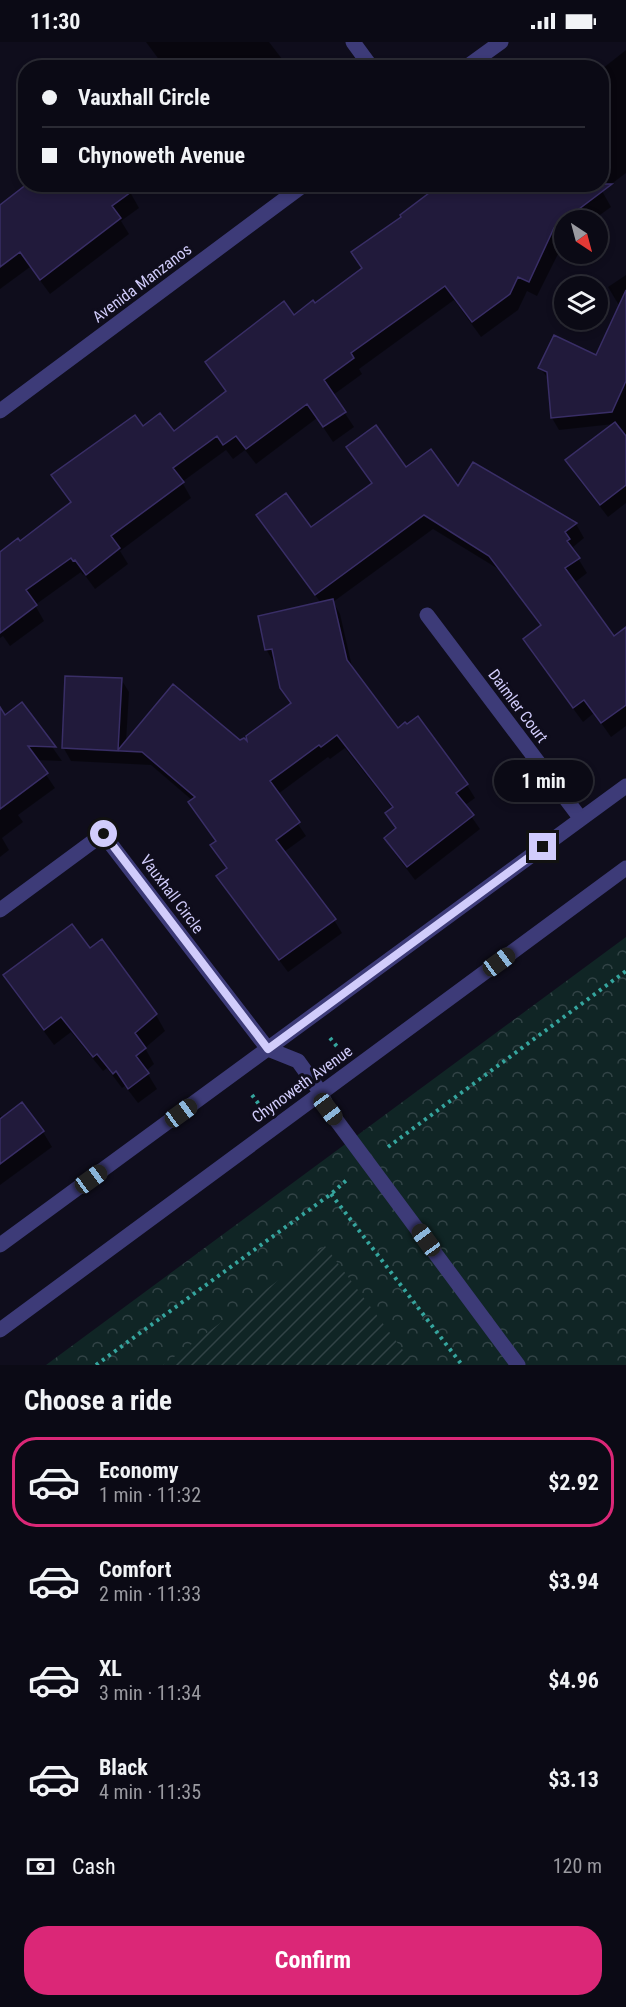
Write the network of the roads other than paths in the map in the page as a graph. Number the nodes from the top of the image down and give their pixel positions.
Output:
1 (352, 42) edge
2 (501, 42) edge
3 (366, 60) edge
4 (476, 60) edge
5 (294, 192) edge
6 (0, 411) edge
7 (427, 615) dead end
8 (626, 786) edge
9 (581, 819) junction
10 (626, 868) edge
11 (0, 910) edge
12 (268, 1049) junction
13 (321, 1093) junction
14 (0, 1245) edge
15 (0, 1330) edge
16 (518, 1365) edge

1 - 3 street
2 - 4 street
5 - 6 street, Avenida Manzanos
7 - 9 street, Daimler Court
8 - 9 street
9 - 12 street
10 - 13 street, Chynoweth Avenue
11 - 12 street, Vauxhall Circle
12 - 13 street
12 - 14 street
13 - 15 street, Chynoweth Avenue
13 - 16 street

